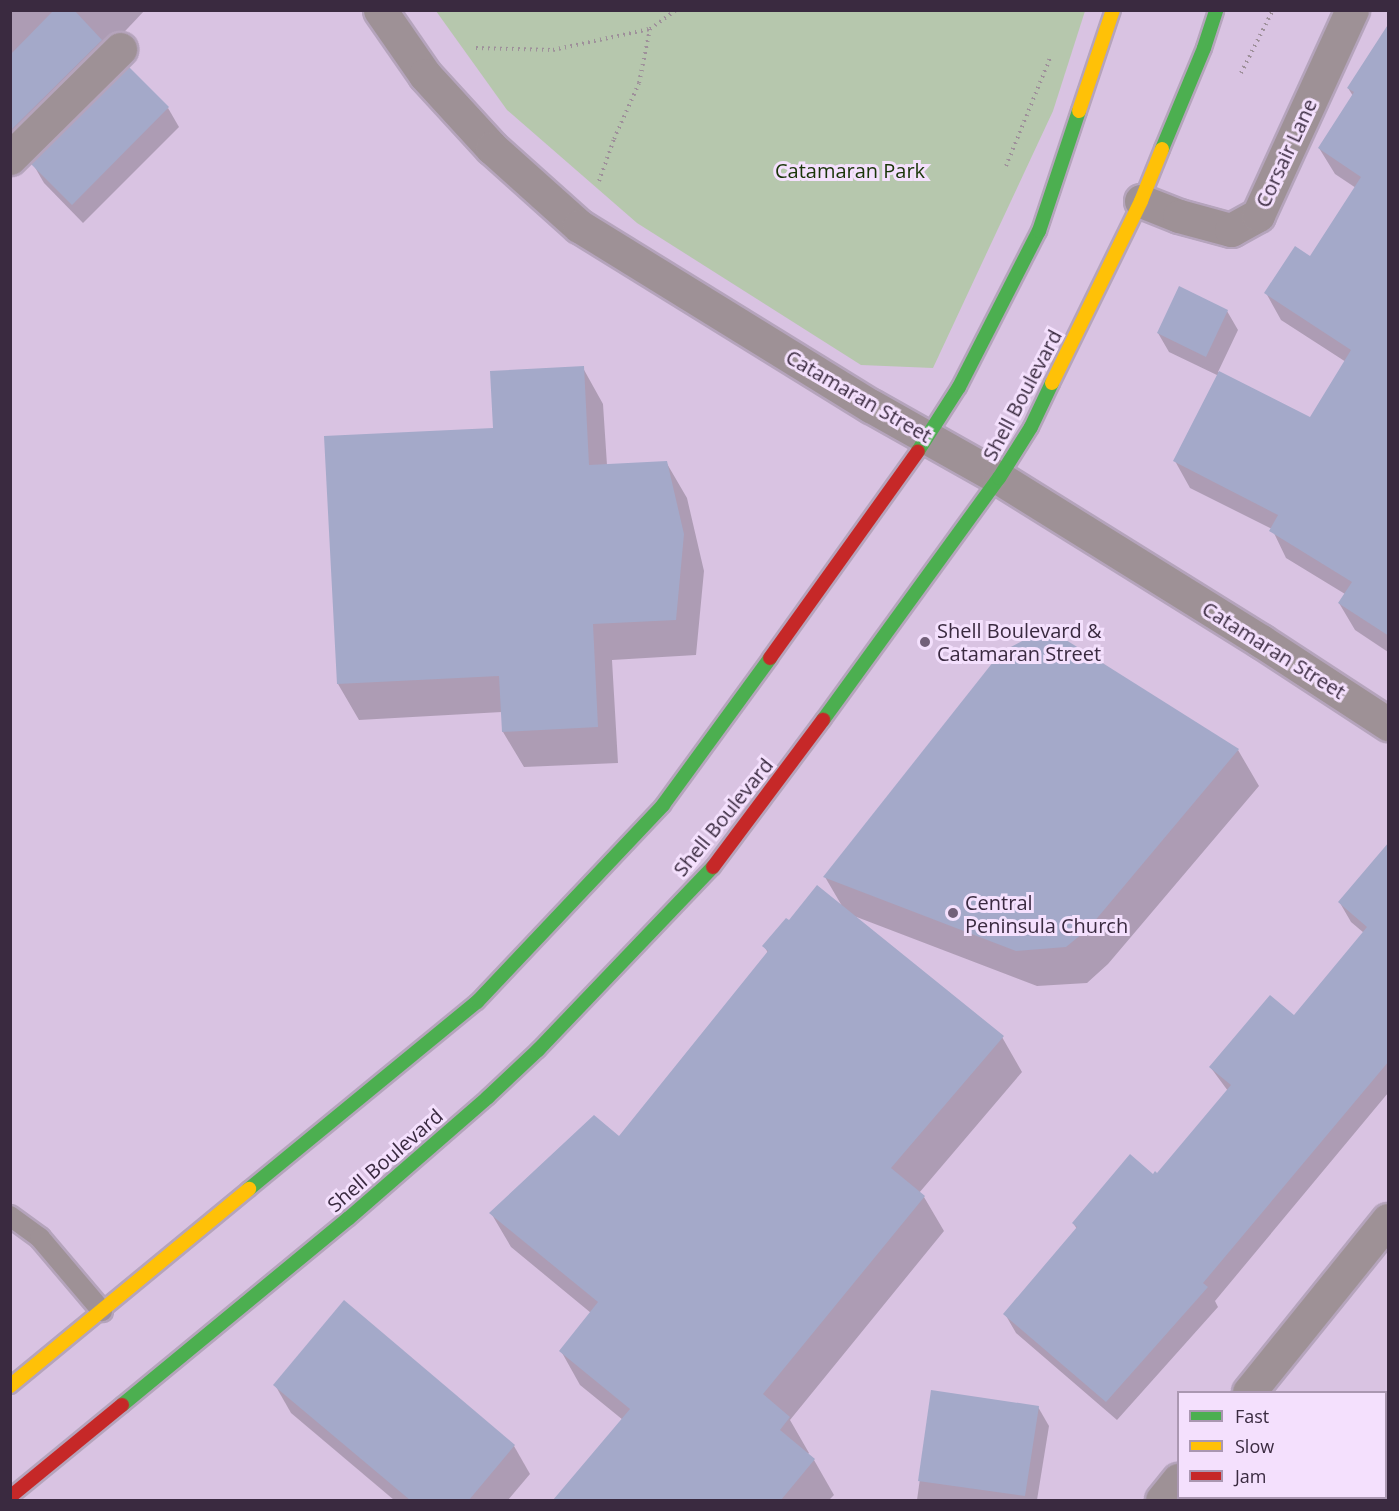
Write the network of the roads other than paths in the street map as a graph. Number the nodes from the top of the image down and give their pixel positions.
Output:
1 (380, 10) edge
2 (1113, 10) edge
3 (1216, 10) edge
4 (1352, 10) edge
5 (120, 49) dead end
6 (10, 158) edge
7 (1141, 201) junction
8 (928, 436) junction
9 (999, 478) junction
10 (1389, 724) edge
11 (10, 1216) edge
12 (1389, 1220) edge
13 (102, 1311) junction
14 (10, 1386) edge
15 (1250, 1391) edge
16 (1177, 1482) edge
17 (10, 1497) edge
18 (1162, 1500) edge

1 - 8 street, Catamaran Street
2 - 8 main road
3 - 7 main road, Shell Boulevard
4 - 7 street, Corsair Lane
5 - 6 street
7 - 9 main road, Shell Boulevard
8 - 9 street, Catamaran Street
8 - 13 main road
9 - 10 street, Catamaran Street
9 - 17 main road, Shell Boulevard
11 - 13 lane
12 - 15 street
13 - 14 main road
16 - 18 street

